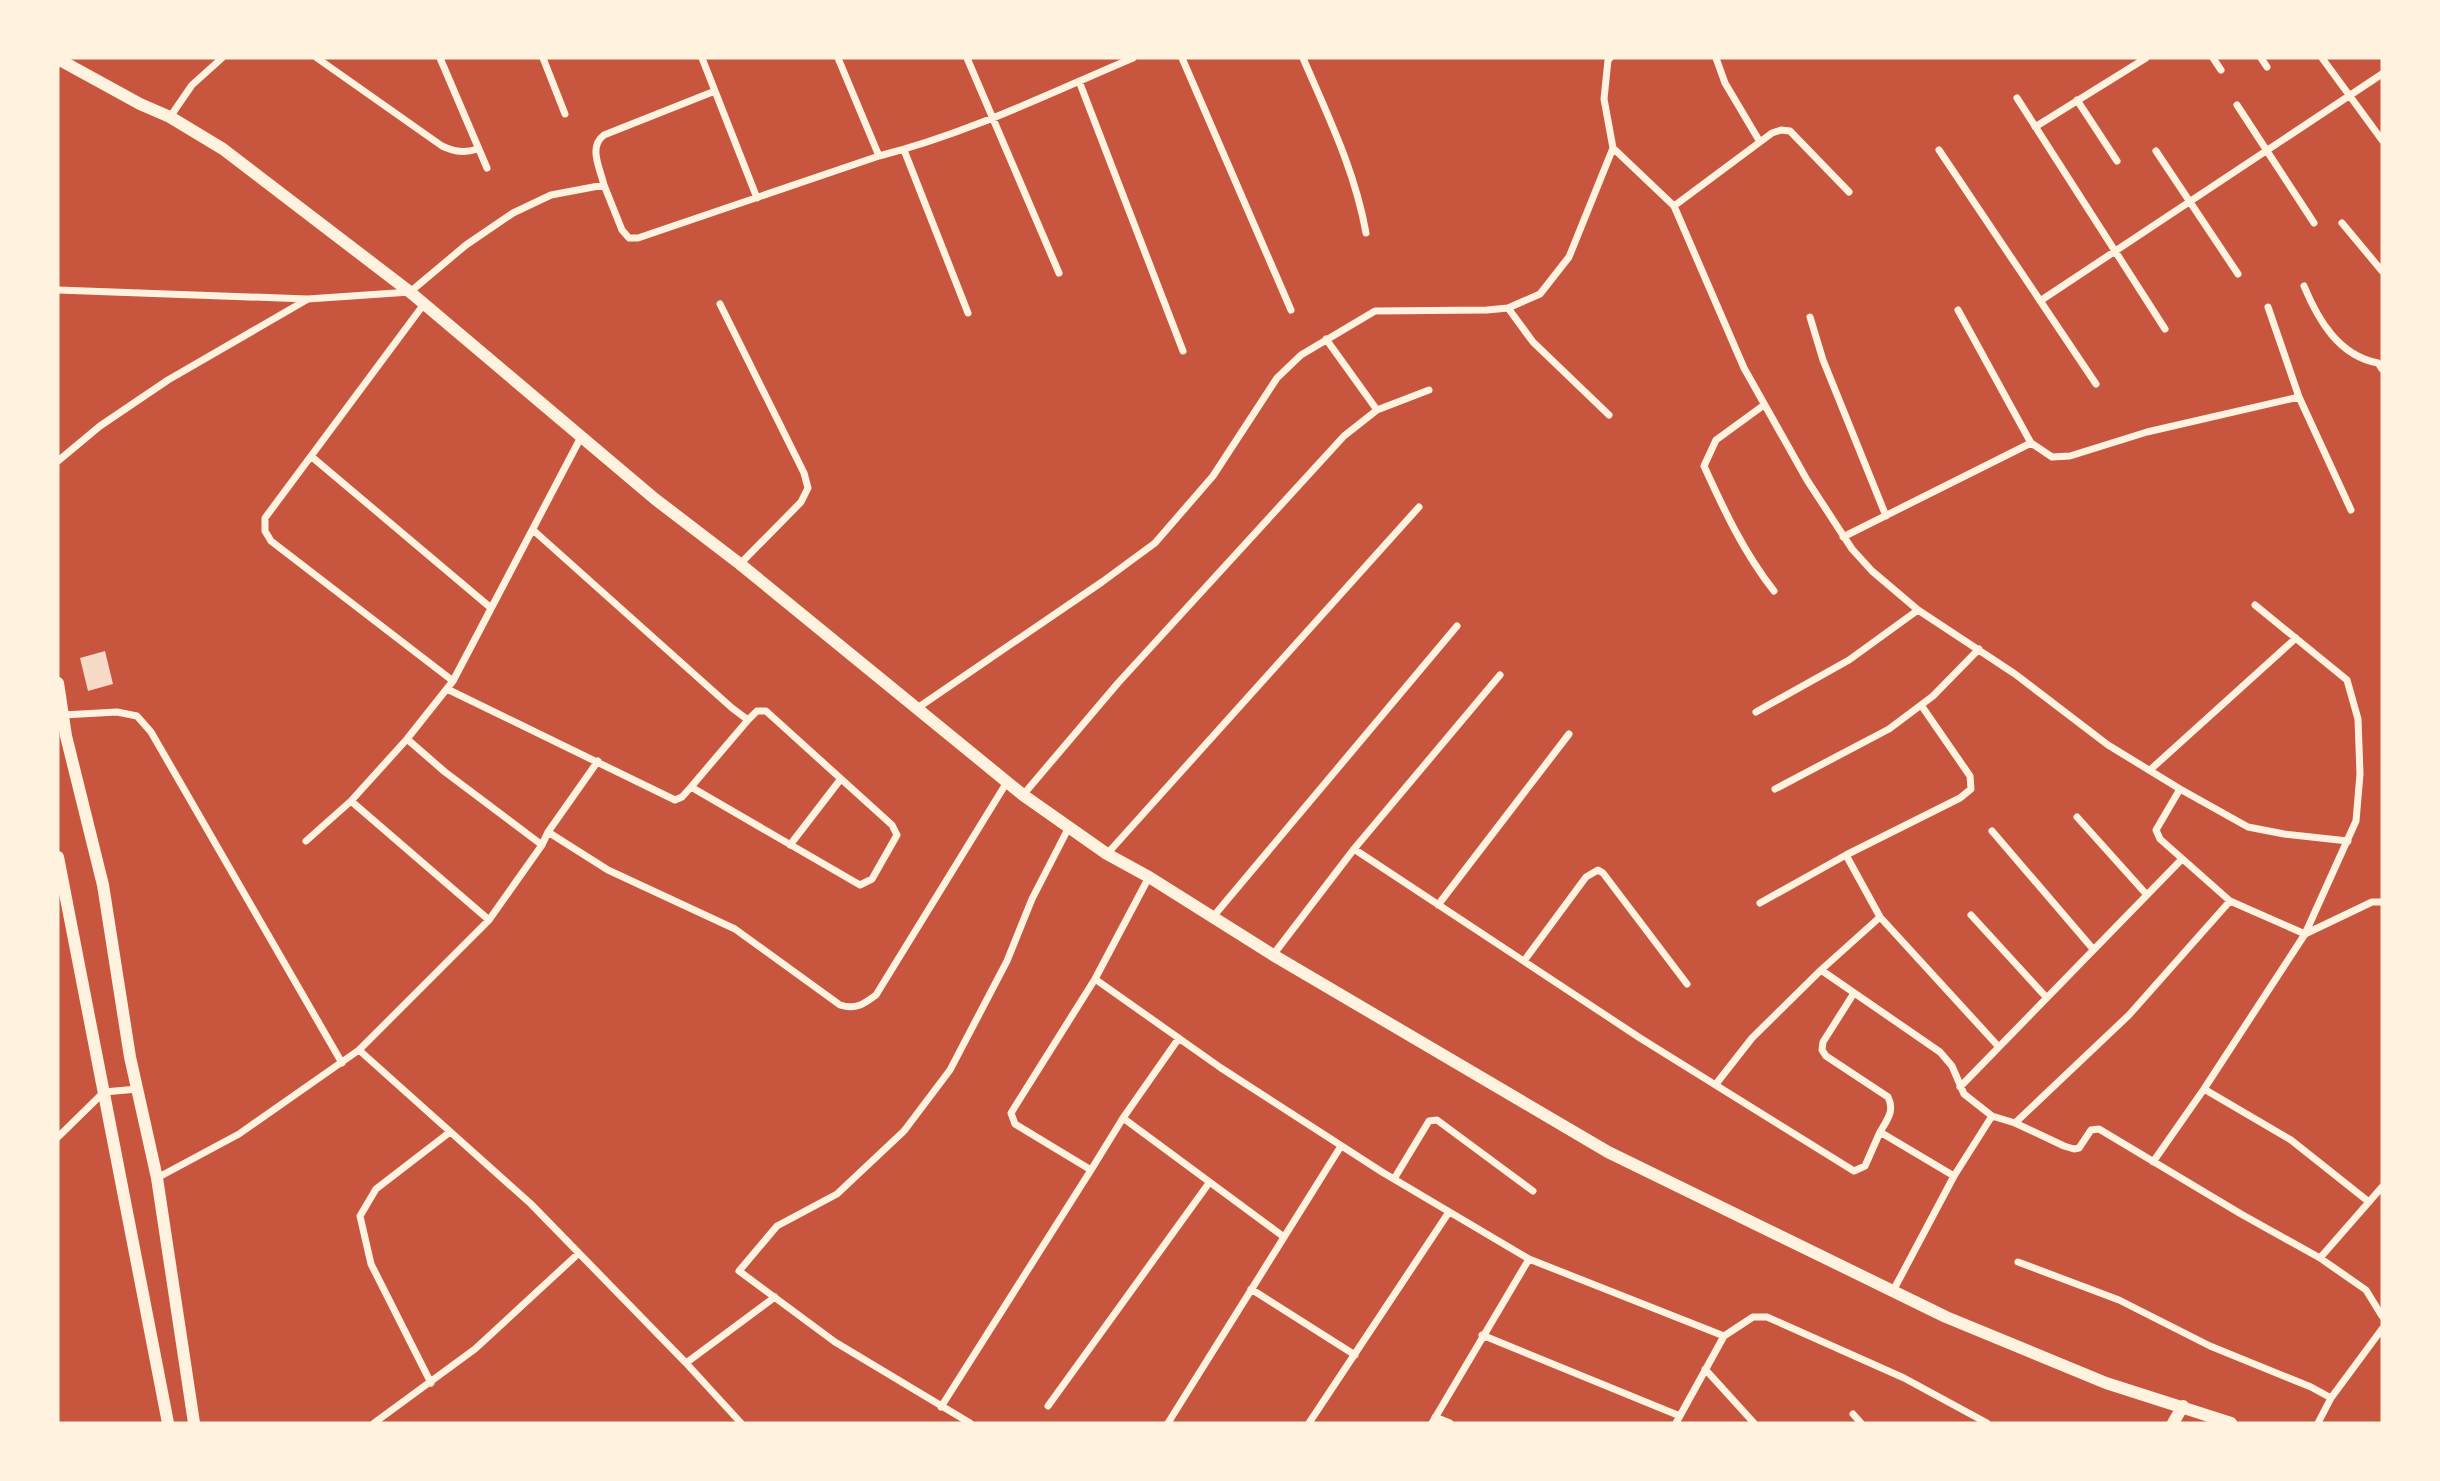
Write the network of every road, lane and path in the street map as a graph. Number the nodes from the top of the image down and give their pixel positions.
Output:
1 (222, 58) edge
2 (317, 58) edge
3 (440, 58) edge
4 (543, 58) edge
5 (702, 58) edge
6 (838, 58) edge
7 (967, 58) edge
8 (1133, 58) edge
9 (1182, 58) edge
10 (1303, 58) edge
11 (1610, 58) edge
12 (1716, 58) edge
13 (2146, 58) edge
14 (2213, 58) edge
15 (2261, 58) edge
16 (2322, 58) edge
17 (58, 59) edge
18 (2267, 67) dead end
19 (2221, 70) dead end
20 (2382, 74) edge
21 (1079, 81) junction
22 (715, 91) junction
23 (2350, 97) junction
24 (2017, 98) dead end
25 (2077, 100) junction
26 (2237, 105) dead end
27 (565, 114) dead end
28 (165, 115) junction
29 (992, 118) junction
30 (2035, 127) junction
31 (2382, 140) edge
32 (1760, 142) junction
33 (1613, 148) junction
34 (478, 149) junction
35 (904, 150) junction
36 (1939, 150) dead end
37 (2156, 151) dead end
38 (2267, 152) junction
39 (879, 156) junction
40 (2117, 161) dead end
41 (487, 168) dead end
42 (604, 185) junction
43 (1849, 192) dead end
44 (757, 198) junction
45 (2190, 204) junction
46 (1674, 205) junction
47 (2314, 223) dead end
48 (2342, 223) dead end
49 (1366, 233) dead end
50 (2115, 253) junction
51 (2382, 271) edge
52 (1059, 273) dead end
53 (2238, 274) dead end
54 (2304, 286) dead end
55 (58, 290) edge
56 (410, 292) junction
57 (308, 299) junction
58 (2040, 301) junction
59 (424, 304) junction
60 (720, 304) dead end
61 (2267, 307) dead end
62 (1508, 308) junction
63 (1292, 310) dead end
64 (1958, 310) dead end
65 (968, 313) dead end
66 (1810, 317) dead end
67 (2165, 329) dead end
68 (1326, 339) junction
69 (1183, 351) dead end
70 (2381, 364) edge
71 (2096, 384) dead end
72 (1429, 390) dead end
73 (2299, 397) junction
74 (1764, 405) junction
75 (1377, 410) junction
76 (1609, 415) dead end
77 (581, 437) junction
78 (2031, 443) junction
79 (312, 457) junction
80 (58, 461) edge
81 (1419, 507) dead end
82 (2351, 510) dead end
83 (1886, 516) junction
84 (533, 530) junction
85 (1843, 537) junction
86 (740, 564) junction
87 (1774, 591) dead end
88 (2255, 605) dead end
89 (491, 608) junction
90 (1918, 610) junction
91 (1457, 626) dead end
92 (2296, 638) junction
93 (1979, 649) junction
94 (1500, 675) dead end
95 (453, 681) junction
96 (58, 684) edge
97 (447, 689) junction
98 (1922, 705) junction
99 (916, 709) junction
100 (1756, 712) dead end
101 (62, 715) junction
102 (748, 720) junction
103 (1569, 734) dead end
104 (407, 739) junction
105 (597, 761) junction
106 (2150, 770) junction
107 (840, 780) junction
108 (1007, 782) junction
109 (691, 787) junction
110 (1775, 789) dead end
111 (2180, 789) junction
112 (1023, 795) junction
113 (351, 801) junction
114 (2077, 817) dead end
115 (1069, 827) junction
116 (1992, 831) dead end
117 (548, 832) junction
118 (306, 841) dead end
119 (2348, 841) junction
120 (542, 845) junction
121 (790, 845) junction
122 (1354, 849) junction
123 (1107, 854) junction
124 (1846, 855) junction
125 (58, 858) edge
126 (2182, 859) junction
127 (1149, 877) junction
128 (2147, 895) junction
129 (2230, 901) junction
130 (2382, 902) edge
131 (1760, 903) dead end
132 (1438, 905) junction
133 (1971, 915) dead end
134 (1880, 917) junction
135 (1212, 918) junction
136 (489, 920) junction
137 (2305, 934) junction
138 (2093, 949) junction
139 (1273, 956) junction
140 (1524, 961) junction
141 (1821, 970) junction
142 (1095, 979) junction
143 (1687, 984) dead end
144 (1854, 993) junction
145 (2046, 998) junction
146 (1179, 1038) junction
147 (1998, 1046) junction
148 (359, 1050) junction
149 (342, 1063) junction
150 (1716, 1084) junction
151 (1960, 1087) junction
152 (138, 1089) junction
153 (2204, 1089) junction
154 (104, 1092) junction
155 (1992, 1116) junction
156 (1123, 1118) junction
157 (2015, 1123) junction
158 (450, 1132) junction
159 (1880, 1132) junction
160 (58, 1137) edge
161 (1341, 1146) junction
162 (2153, 1162) junction
163 (1091, 1170) junction
164 (1954, 1176) junction
165 (157, 1178) junction
166 (1394, 1179) junction
167 (1209, 1183) junction
168 (2382, 1187) edge
169 (1532, 1191) dead end
170 (2369, 1202) junction
171 (1450, 1212) junction
172 (1284, 1237) junction
173 (579, 1253) junction
174 (2320, 1258) junction
175 (1529, 1259) junction
176 (2018, 1262) dead end
177 (1251, 1289) junction
178 (1893, 1291) junction
179 (775, 1297) junction
180 (2382, 1316) edge
181 (2382, 1329) edge
182 (1482, 1335) junction
183 (1724, 1336) junction
184 (1355, 1355) junction
185 (686, 1363) junction
186 (1705, 1368) junction
187 (431, 1383) junction
188 (2331, 1398) junction
189 (1048, 1406) dead end
190 (2183, 1406) junction
191 (941, 1407) junction
192 (1853, 1414) dead end
193 (1678, 1419) edge
194 (1433, 1420) edge
195 (2225, 1422) edge
196 (168, 1423) edge
197 (194, 1423) edge
198 (374, 1423) edge
199 (741, 1423) edge
200 (970, 1423) edge
201 (1168, 1423) edge
202 (1310, 1423) edge
203 (1450, 1423) edge
204 (1754, 1423) edge
205 (1861, 1423) edge
206 (1987, 1423) edge
207 (2173, 1423) edge
208 (2318, 1423) edge

1 - 28 street
2 - 34 street
3 - 34 street
4 - 27 street
5 - 22 street
6 - 39 street
7 - 29 street
8 - 21 street
9 - 63 street
10 - 49 street
11 - 33 street
12 - 32 street
13 - 25 street
14 - 19 street
15 - 18 street
16 - 23 street
17 - 28 street
20 - 23 street
21 - 29 street
21 - 69 street
22 - 42 street
22 - 44 street
23 - 31 street
23 - 38 street
24 - 30 street
25 - 30 street
25 - 40 street
26 - 38 street
28 - 56 street
29 - 35 street
29 - 52 street
30 - 50 street
32 - 43 street
32 - 46 street
33 - 46 street
33 - 62 street
34 - 41 street
35 - 39 street
35 - 65 street
36 - 58 street
37 - 45 street
38 - 45 street
38 - 47 street
39 - 44 street
42 - 44 street
42 - 56 street
45 - 50 street
45 - 53 street
46 - 74 street
48 - 51 street
50 - 58 street
50 - 67 street
54 - 70 street
55 - 57 street
56 - 57 street
56 - 59 street
57 - 80 street
58 - 71 street
59 - 77 street
59 - 79 street
60 - 86 street
61 - 73 street
62 - 68 street
62 - 76 street
64 - 78 street
66 - 83 street
68 - 75 street
68 - 99 street
72 - 75 street
73 - 78 street
73 - 82 street
74 - 85 street
74 - 87 street
75 - 112 street
77 - 84 street
77 - 86 street
78 - 83 street
79 - 89 street
79 - 95 street
81 - 123 street
83 - 85 street
84 - 89 street
84 - 102 street
85 - 90 street
86 - 99 street
88 - 92 street
89 - 95 street
90 - 93 street
90 - 100 street
91 - 135 street
92 - 106 street
92 - 119 street
93 - 98 street
93 - 106 street
94 - 122 street
95 - 97 street
96 - 101 street
97 - 104 street
97 - 105 street
98 - 110 street
98 - 124 street
99 - 108 street
101 - 149 street
101 - 152 street
102 - 107 street
102 - 109 street
103 - 132 street
104 - 113 street
104 - 120 street
105 - 109 street
105 - 117 street
106 - 111 street
107 - 121 street
107 - 121 street
108 - 112 street
108 - 117 street
109 - 121 street
111 - 119 street
111 - 126 street
112 - 115 street
113 - 118 street
113 - 136 street
114 - 128 street
115 - 123 street
115 - 179 street
116 - 138 street
117 - 120 street
119 - 137 street
120 - 136 street
122 - 132 street
122 - 139 street
123 - 127 street
124 - 131 street
124 - 134 street
125 - 154 street
126 - 128 street
126 - 129 street
127 - 135 street
127 - 142 street
128 - 138 street
129 - 137 street
129 - 157 street
130 - 137 street
132 - 140 street
133 - 145 street
134 - 141 street
134 - 147 street
135 - 139 street
136 - 148 street
137 - 153 street
138 - 145 street
139 - 178 street
140 - 143 street
140 - 150 street
141 - 144 street
141 - 150 street
142 - 146 street
142 - 163 street
144 - 151 street
144 - 159 street
145 - 147 street
146 - 156 street
146 - 161 street
147 - 151 street
148 - 149 street
148 - 158 street
149 - 165 street
150 - 159 street
151 - 155 street
152 - 154 street
152 - 165 street
153 - 162 street
153 - 170 street
154 - 160 street
154 - 196 street
155 - 157 street
155 - 164 street
156 - 163 street
156 - 167 street
157 - 162 street
158 - 173 street
158 - 187 street
159 - 164 street
161 - 166 street
161 - 172 street
162 - 174 street
163 - 191 street
164 - 178 street
165 - 197 street
166 - 169 street
166 - 171 street
167 - 172 street
167 - 189 street
168 - 170 street
170 - 174 street
171 - 175 street
171 - 184 street
172 - 177 street
173 - 185 street
173 - 187 street
174 - 180 street
175 - 182 street
175 - 183 street
176 - 188 street
177 - 184 street
177 - 201 street
178 - 190 street
179 - 185 street
179 - 191 street
181 - 188 street
182 - 193 street
182 - 194 street
183 - 186 street
183 - 206 street
184 - 202 street
185 - 199 street
186 - 193 street
186 - 204 street
187 - 198 street
188 - 208 street
190 - 195 street
190 - 207 street
191 - 200 street
192 - 205 street
194 - 203 street

